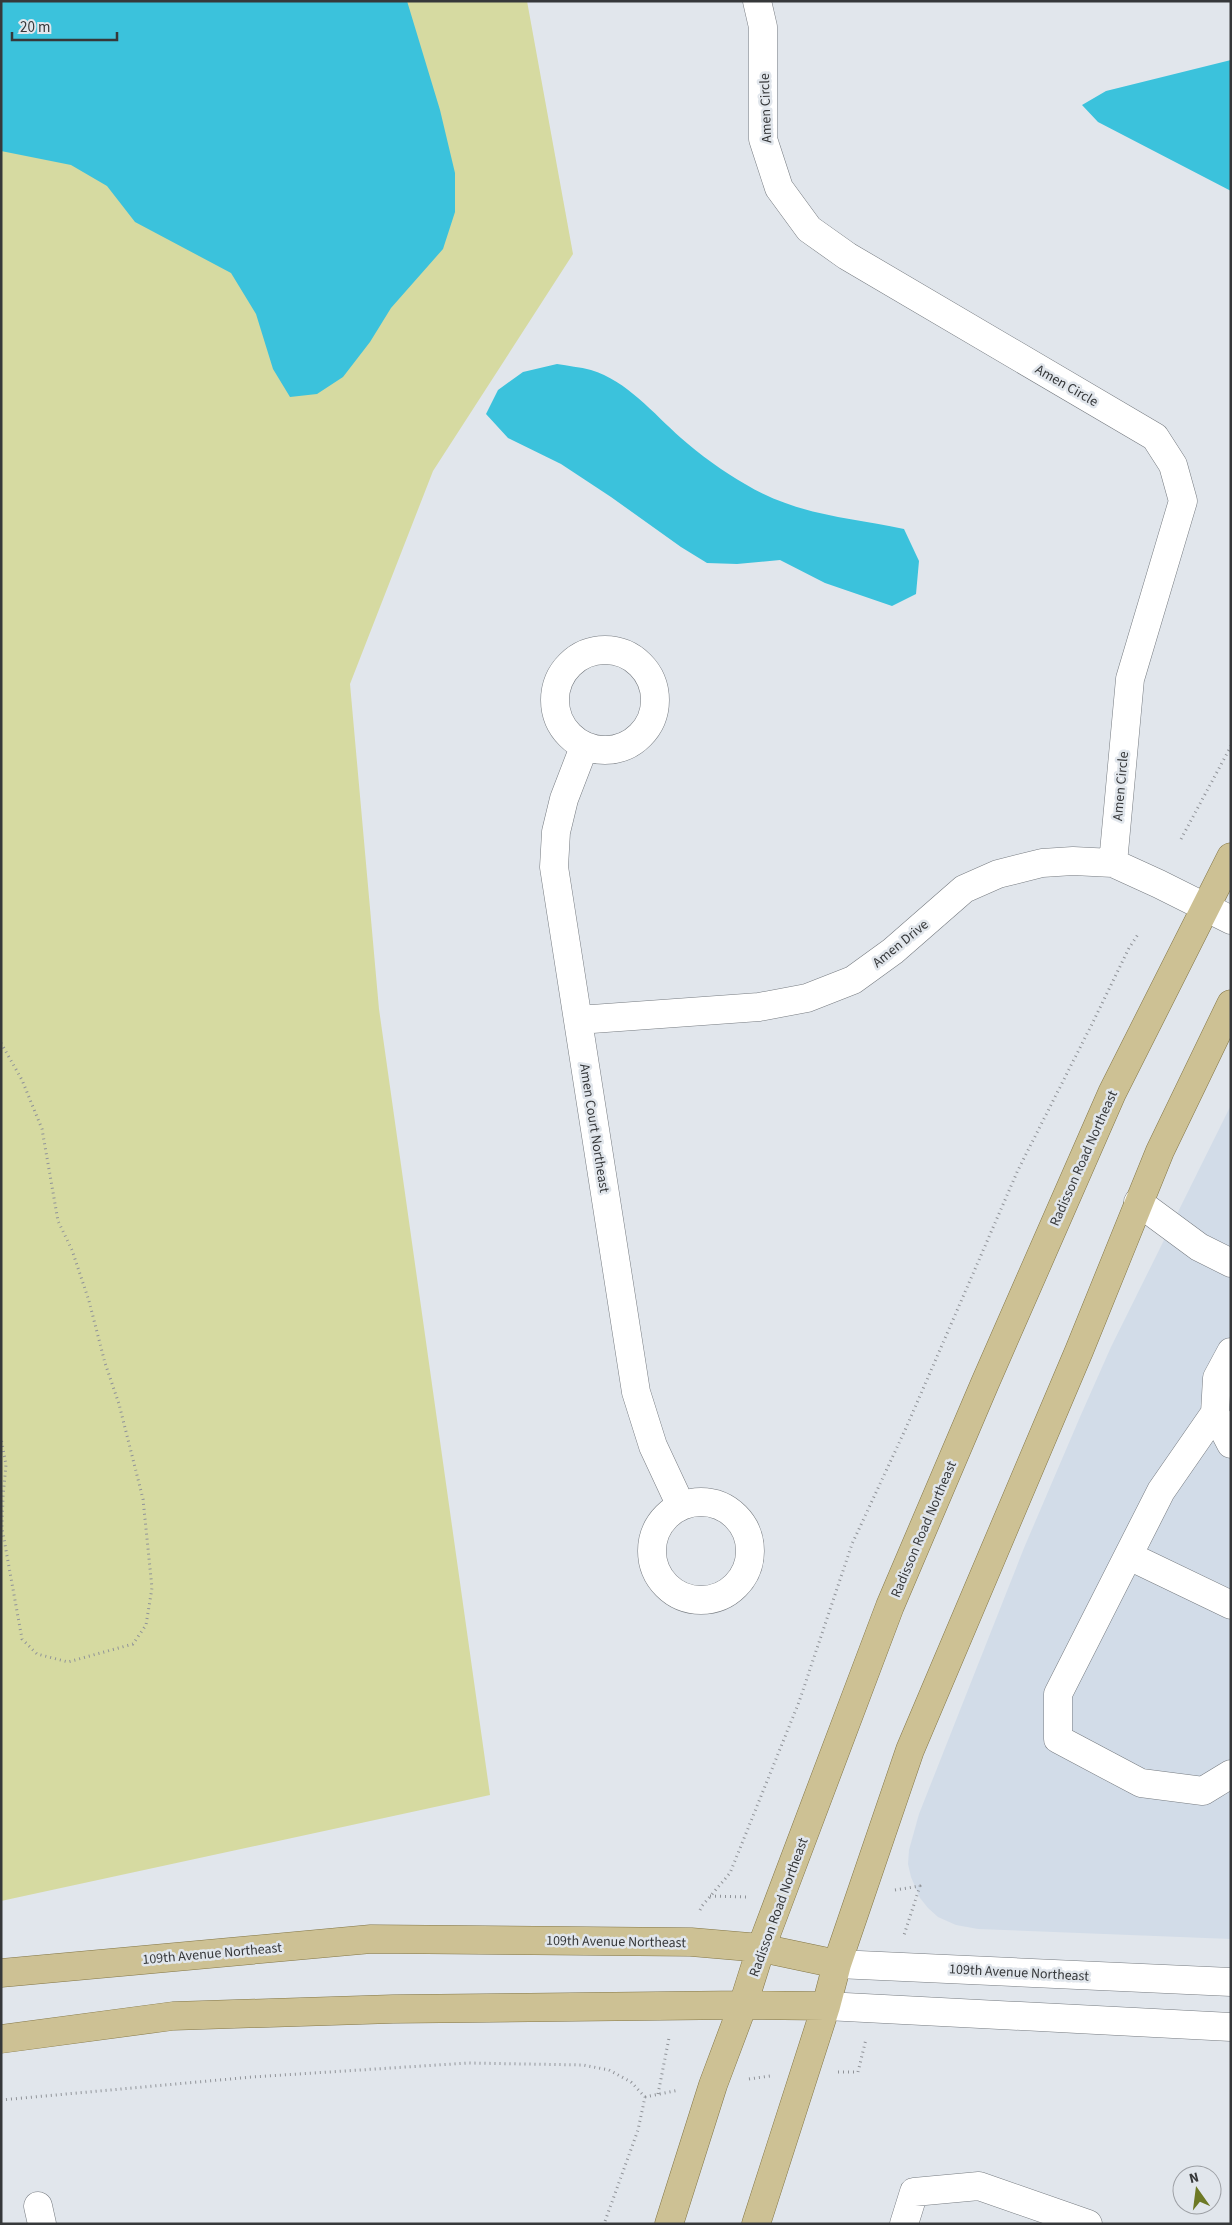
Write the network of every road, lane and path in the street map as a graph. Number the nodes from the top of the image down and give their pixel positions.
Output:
1 (757, 1) edge
2 (1231, 746) edge
3 (584, 747) dead end
4 (1181, 839) dead end
5 (1231, 857) edge
6 (1113, 863) junction
7 (1205, 906) junction
8 (1231, 920) edge
9 (1139, 933) dead end
10 (1231, 1004) edge
11 (578, 1020) junction
12 (1, 1043) edge
13 (1138, 1202) junction
14 (1231, 1263) edge
15 (1231, 1352) edge
16 (1215, 1413) junction
17 (1, 1438) edge
18 (1231, 1444) edge
19 (680, 1506) dead end
20 (1129, 1556) junction
21 (1231, 1605) edge
22 (1231, 1774) edge
23 (702, 1906) dead end
24 (761, 1948) junction
25 (837, 1964) junction
26 (1, 1973) edge
27 (1231, 1982) edge
28 (744, 2005) junction
29 (826, 2006) junction
30 (1231, 2027) edge
31 (1, 2039) edge
32 (658, 2094) dead end
33 (645, 2097) junction
34 (1, 2100) edge
35 (604, 2224) edge
36 (669, 2224) edge
37 (756, 2224) edge
38 (904, 2224) edge
39 (1088, 2224) edge

1 - 6 street, Amen Circle
2 - 4 path
3 - 11 street, Amen Court Northeast
5 - 7 main road, Radisson Road Northeast
6 - 7 street, Amen Drive
6 - 11 street, Amen Drive
7 - 8 street, Amen Drive
7 - 24 main road, Radisson Road Northeast
9 - 23 path
10 - 13 main road
11 - 19 street, Amen Court Northeast
12 - 17 path
13 - 14 street
13 - 25 main road
15 - 16 street
16 - 18 street
16 - 20 street
20 - 21 street
20 - 22 street
24 - 25 main road, 109th Avenue Northeast
24 - 26 main road, 109th Avenue Northeast
24 - 28 main road, Radisson Road Northeast
25 - 27 street, 109th Avenue Northeast
25 - 29 main road
28 - 29 main road
28 - 31 main road
28 - 36 main road, Radisson Road Northeast
29 - 30 street
29 - 37 main road
32 - 33 path
33 - 34 path
33 - 35 path
38 - 39 street

